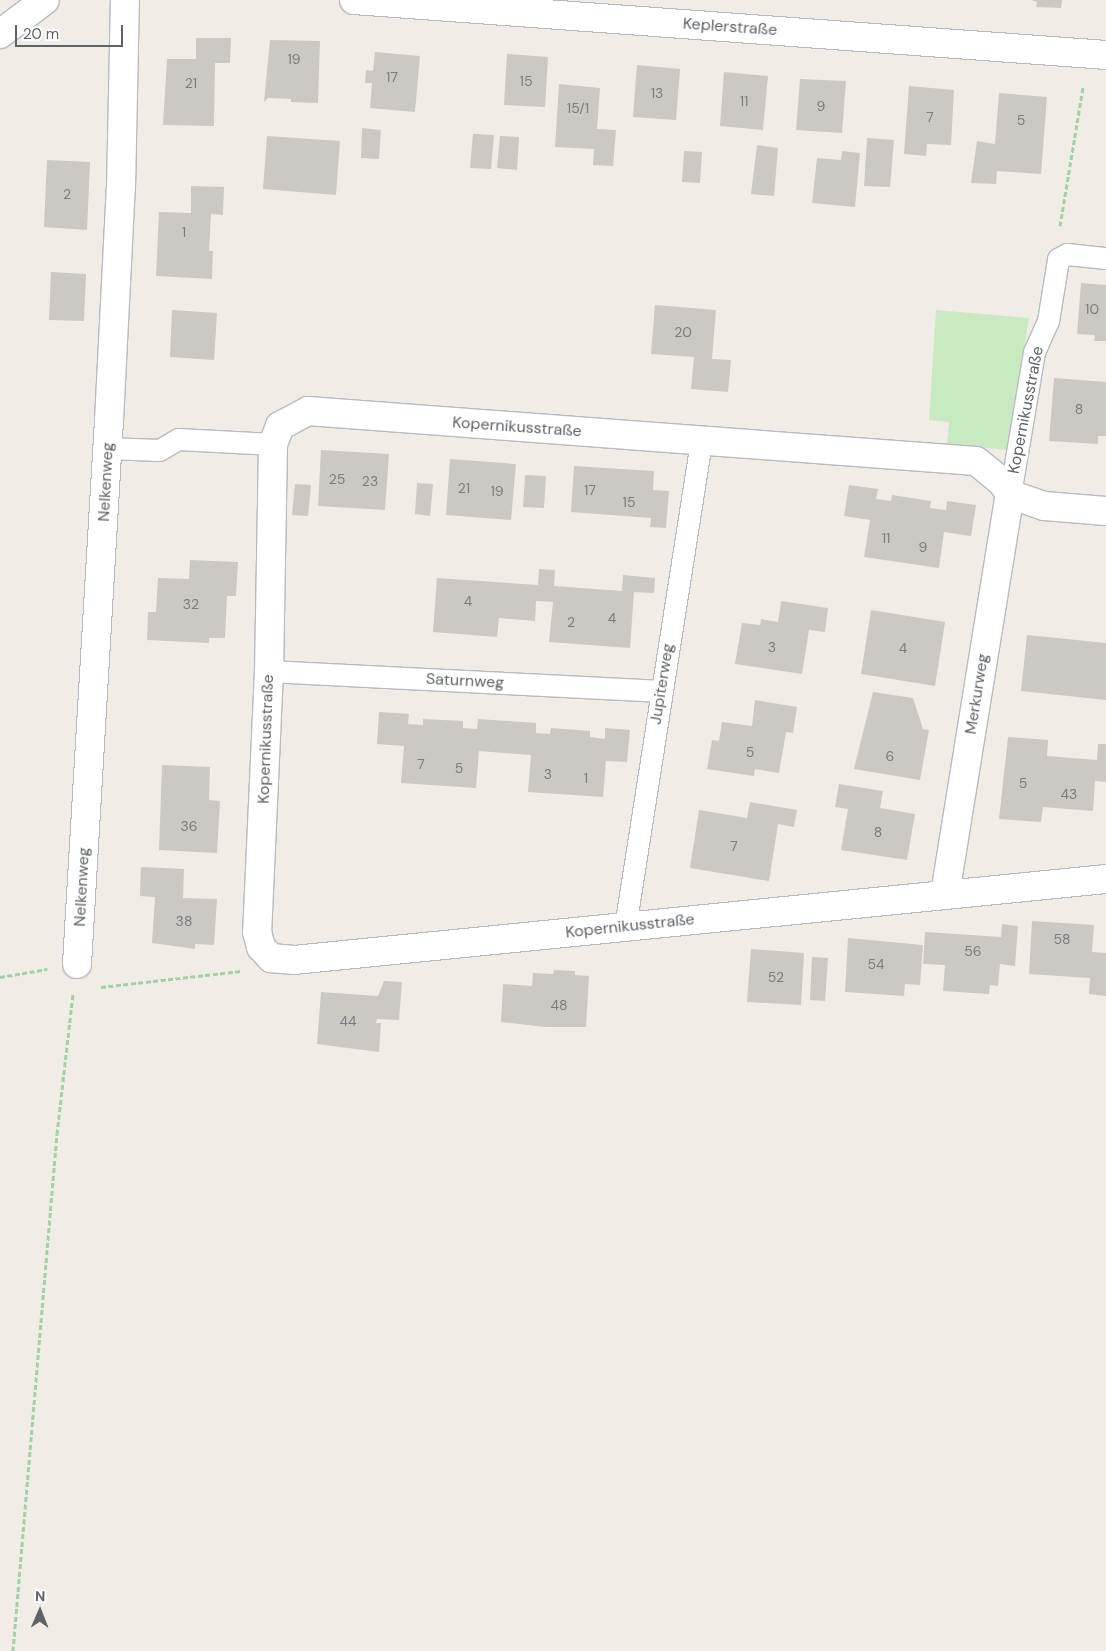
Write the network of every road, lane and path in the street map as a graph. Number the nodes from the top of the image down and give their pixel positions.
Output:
1 (44, 0) edge
2 (125, 0) edge
3 (354, 0) edge
4 (0, 34) edge
5 (1097, 54) edge
6 (1106, 258) edge
7 (1058, 259) junction
8 (701, 441) junction
9 (273, 444) junction
10 (108, 448) junction
11 (1010, 494) junction
12 (1106, 511) edge
13 (269, 671) junction
14 (660, 691) junction
15 (1106, 879) edge
16 (945, 894) junction
17 (625, 927) junction
18 (271, 958) junction
19 (0, 977) edge
20 (76, 977) junction
21 (13, 1651) edge

1 - 4 street
2 - 10 street, Nelkenweg
3 - 5 street, Keplerstraße
5 - 7 path
6 - 7 lane
7 - 11 lane, Kopernikusstraße
8 - 9 street, Kopernikusstraße
8 - 11 street, Kopernikusstraße
8 - 14 lane, Jupiterweg
9 - 10 lane
9 - 13 street, Kopernikusstraße
10 - 20 street, Nelkenweg
11 - 12 street, Kopernikusstraße
11 - 16 street, Merkurweg
13 - 14 lane, Saturnweg
13 - 18 street, Kopernikusstraße
14 - 17 lane, Jupiterweg
15 - 16 street, Kopernikusstraße
16 - 17 street, Kopernikusstraße
17 - 18 street, Kopernikusstraße
18 - 20 path
19 - 20 path
20 - 21 path

